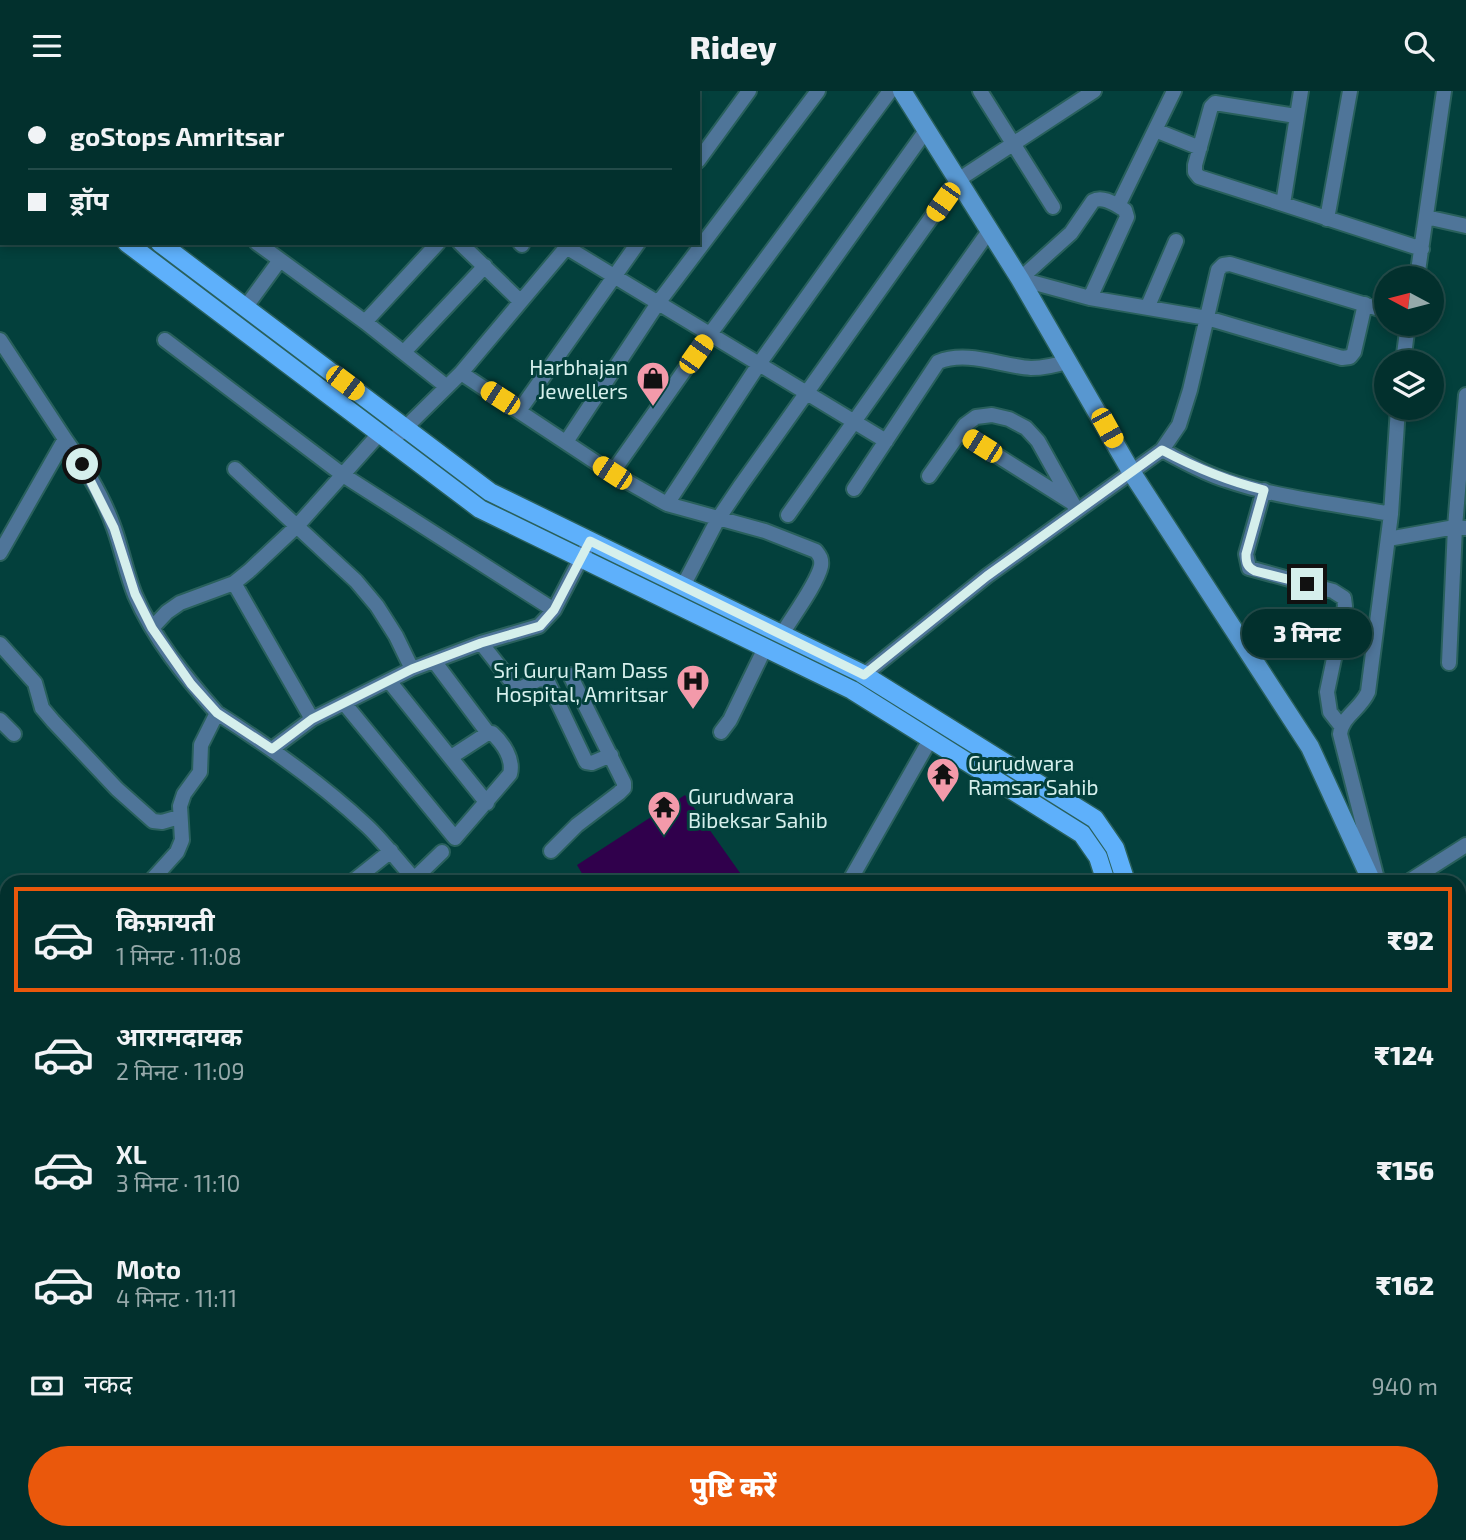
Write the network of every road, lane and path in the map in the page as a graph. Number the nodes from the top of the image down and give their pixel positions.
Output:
1 (749, 91) edge
2 (818, 91) edge
3 (890, 91) edge
4 (902, 91) edge
5 (1094, 91) edge
6 (1174, 91) edge
7 (1301, 91) edge
8 (1350, 91) edge
9 (1444, 91) edge
10 (985, 93) edge
11 (1296, 116) junction
12 (927, 129) junction
13 (1155, 130) junction
14 (1014, 143) junction
15 (1200, 148) junction
16 (700, 158) edge
17 (958, 180) junction
18 (1283, 204) junction
19 (1118, 206) junction
20 (1053, 207) dead end
21 (1426, 217) junction
22 (1327, 219) junction
23 (1466, 226) edge
24 (989, 231) junction
25 (1176, 241) dead end
26 (130, 245) edge
27 (163, 245) edge
28 (260, 245) edge
29 (436, 245) edge
30 (462, 245) edge
31 (568, 245) edge
32 (637, 245) edge
33 (1422, 250) junction
34 (280, 260) junction
35 (485, 266) junction
36 (1419, 266) edge
37 (614, 276) junction
38 (1020, 279) junction
39 (1090, 298) junction
40 (520, 301) junction
41 (658, 303) junction
42 (1365, 305) junction
43 (1148, 306) junction
44 (245, 308) junction
45 (1374, 308) edge
46 (1207, 318) junction
47 (365, 322) junction
48 (710, 334) junction
49 (0, 340) edge
50 (165, 340) dead end
51 (404, 352) junction
52 (1069, 361) junction
53 (760, 363) junction
54 (461, 373) junction
55 (447, 387) junction
56 (807, 393) junction
57 (1466, 398) edge
58 (519, 411) junction
59 (853, 420) junction
60 (1397, 420) edge
61 (405, 428) junction
62 (960, 432) junction
63 (386, 438) junction
64 (65, 439) junction
65 (886, 441) junction
66 (566, 442) junction
67 (1162, 450) junction
68 (235, 469) dead end
69 (612, 473) junction
70 (1132, 473) junction
71 (343, 475) junction
72 (929, 476) dead end
73 (854, 489) dead end
74 (1264, 490) junction
75 (667, 504) junction
76 (1075, 507) junction
77 (1391, 514) junction
78 (788, 515) dead end
79 (718, 519) junction
80 (297, 526) junction
81 (1460, 527) edge
82 (1388, 539) junction
83 (590, 541) junction
84 (0, 553) edge
85 (580, 558) junction
86 (234, 583) junction
87 (683, 586) junction
88 (554, 610) junction
89 (735, 611) junction
90 (152, 628) junction
91 (727, 629) junction
92 (782, 634) junction
93 (481, 643) junction
94 (0, 645) edge
95 (765, 648) junction
96 (434, 660) junction
97 (1449, 663) dead end
98 (412, 669) junction
99 (570, 675) dead end
100 (864, 675) junction
101 (389, 681) junction
102 (344, 703) junction
103 (217, 713) junction
104 (312, 719) junction
105 (0, 720) edge
106 (1341, 726) junction
107 (721, 732) dead end
108 (488, 733) junction
109 (14, 734) dead end
110 (931, 738) junction
111 (272, 749) junction
112 (611, 755) junction
113 (451, 757) junction
114 (486, 803) junction
115 (179, 817) junction
116 (1466, 845) edge
117 (391, 851) junction
118 (551, 851) dead end
119 (442, 852) dead end
120 (166, 875) edge
121 (361, 875) edge
122 (410, 875) edge
123 (421, 875) edge
124 (853, 875) edge
125 (1104, 875) edge
126 (1124, 875) edge
127 (1368, 875) edge
128 (1376, 875) edge
129 (1419, 875) edge

1 - 16 street
2 - 41 street
3 - 48 street
4 - 12 main road
5 - 14 street
6 - 13 street
7 - 11 street
8 - 22 street
9 - 21 street
10 - 14 street
11 - 15 street
11 - 18 street
12 - 17 main road
12 - 53 street
13 - 15 street
13 - 19 street
14 - 17 street
14 - 20 street
15 - 18 street
17 - 24 main road
17 - 56 street
18 - 22 street
19 - 38 street
19 - 39 street
21 - 23 street
21 - 33 street
22 - 33 street
24 - 38 main road
24 - 59 street
25 - 43 street
26 - 63 main road
27 - 44 main road
28 - 34 street
29 - 47 street
30 - 35 street
31 - 37 street
31 - 40 street
32 - 37 street
33 - 36 street
34 - 44 street
34 - 47 street
35 - 40 street
35 - 51 street
37 - 41 street
37 - 58 street
38 - 39 street
38 - 52 main road
39 - 43 street
40 - 54 street
41 - 48 street
41 - 66 street
42 - 45 street
42 - 46 street
42 - 46 street
43 - 46 street
44 - 61 main road
46 - 67 street
47 - 51 street
48 - 53 street
48 - 69 street
49 - 64 street
50 - 71 street
51 - 55 street
52 - 65 street
52 - 70 main road
53 - 56 street
53 - 75 street
54 - 55 street
54 - 58 street
55 - 61 street
56 - 59 street
56 - 79 street
57 - 81 street
58 - 66 street
59 - 65 street
59 - 78 street
60 - 77 street
61 - 63 street
61 - 83 main road
62 - 72 street
62 - 76 street
62 - 76 street
63 - 71 street
63 - 85 main road
64 - 84 street
64 - 90 street
65 - 73 street
66 - 69 street
67 - 70 street
67 - 74 street
68 - 80 street
69 - 75 street
70 - 76 street
70 - 127 main road
71 - 80 street
71 - 88 street
74 - 77 street
74 - 106 street
75 - 79 street
76 - 100 street
77 - 82 street
79 - 87 street
79 - 92 street
80 - 86 street
80 - 98 street
81 - 82 street
81 - 97 street
82 - 106 street
83 - 85 street
83 - 87 main road
85 - 88 street
85 - 91 main road
86 - 90 street
86 - 104 street
87 - 89 main road
88 - 93 street
89 - 91 main road
89 - 92 main road
90 - 103 street
91 - 95 main road
92 - 100 main road
93 - 96 street
93 - 112 street
94 - 115 street
95 - 107 street
95 - 110 main road
96 - 98 street
96 - 108 street
98 - 101 street
99 - 112 street
100 - 126 main road
101 - 102 street
101 - 113 street
102 - 104 street
102 - 114 street
103 - 111 street
103 - 115 street
104 - 111 street
105 - 109 street
106 - 128 street
108 - 113 street
108 - 114 street
110 - 124 street
110 - 125 main road
111 - 117 street
112 - 118 street
113 - 114 street
115 - 120 street
116 - 129 street
117 - 121 street
117 - 122 street
119 - 123 street

